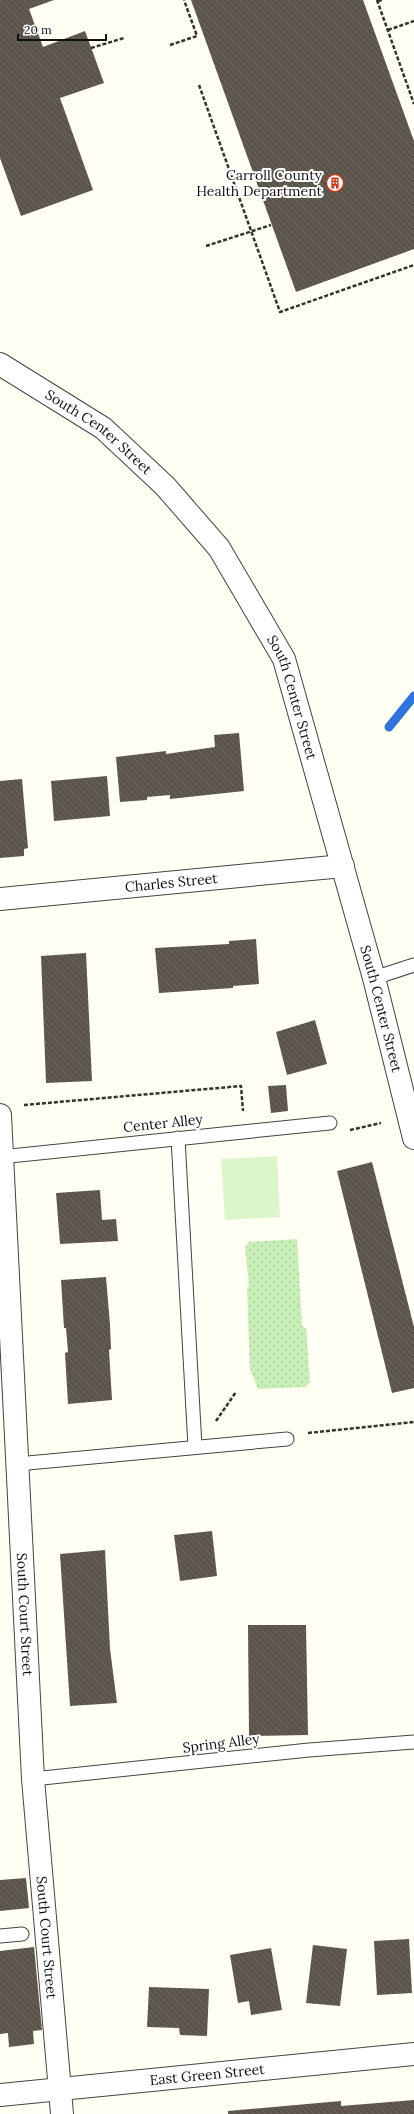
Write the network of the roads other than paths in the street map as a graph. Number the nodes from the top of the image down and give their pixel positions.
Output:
1 (0, 364) edge
2 (343, 866) junction
3 (0, 899) edge
4 (414, 965) edge
5 (374, 978) junction
6 (0, 1115) edge
7 (330, 1122) dead end
8 (178, 1138) junction
9 (414, 1138) edge
10 (1, 1157) edge
11 (287, 1439) road end
12 (195, 1447) junction
13 (17, 1464) junction
14 (414, 1742) edge
15 (33, 1779) junction
16 (22, 1934) dead end
17 (0, 1936) edge
18 (414, 2054) edge
19 (370, 2059) junction
20 (414, 2060) edge
21 (60, 2089) junction
22 (0, 2094) edge
23 (62, 2114) edge

1 - 2 street, South Center Street
2 - 3 street, Charles Street
2 - 5 street, South Center Street
4 - 5 lane
5 - 9 street, South Center Street
6 - 10 street, South Court Street
7 - 8 lane, Center Alley
8 - 10 lane, Center Alley
8 - 12 lane
10 - 13 street, South Court Street
11 - 12 lane
12 - 13 lane
13 - 15 street, South Court Street
14 - 15 lane, Spring Alley
15 - 21 street, South Court Street
16 - 17 lane
18 - 19 street, East Green Street
19 - 20 street
19 - 21 street, East Green Street
21 - 22 street, East Green Street
21 - 23 street, South Court Street

